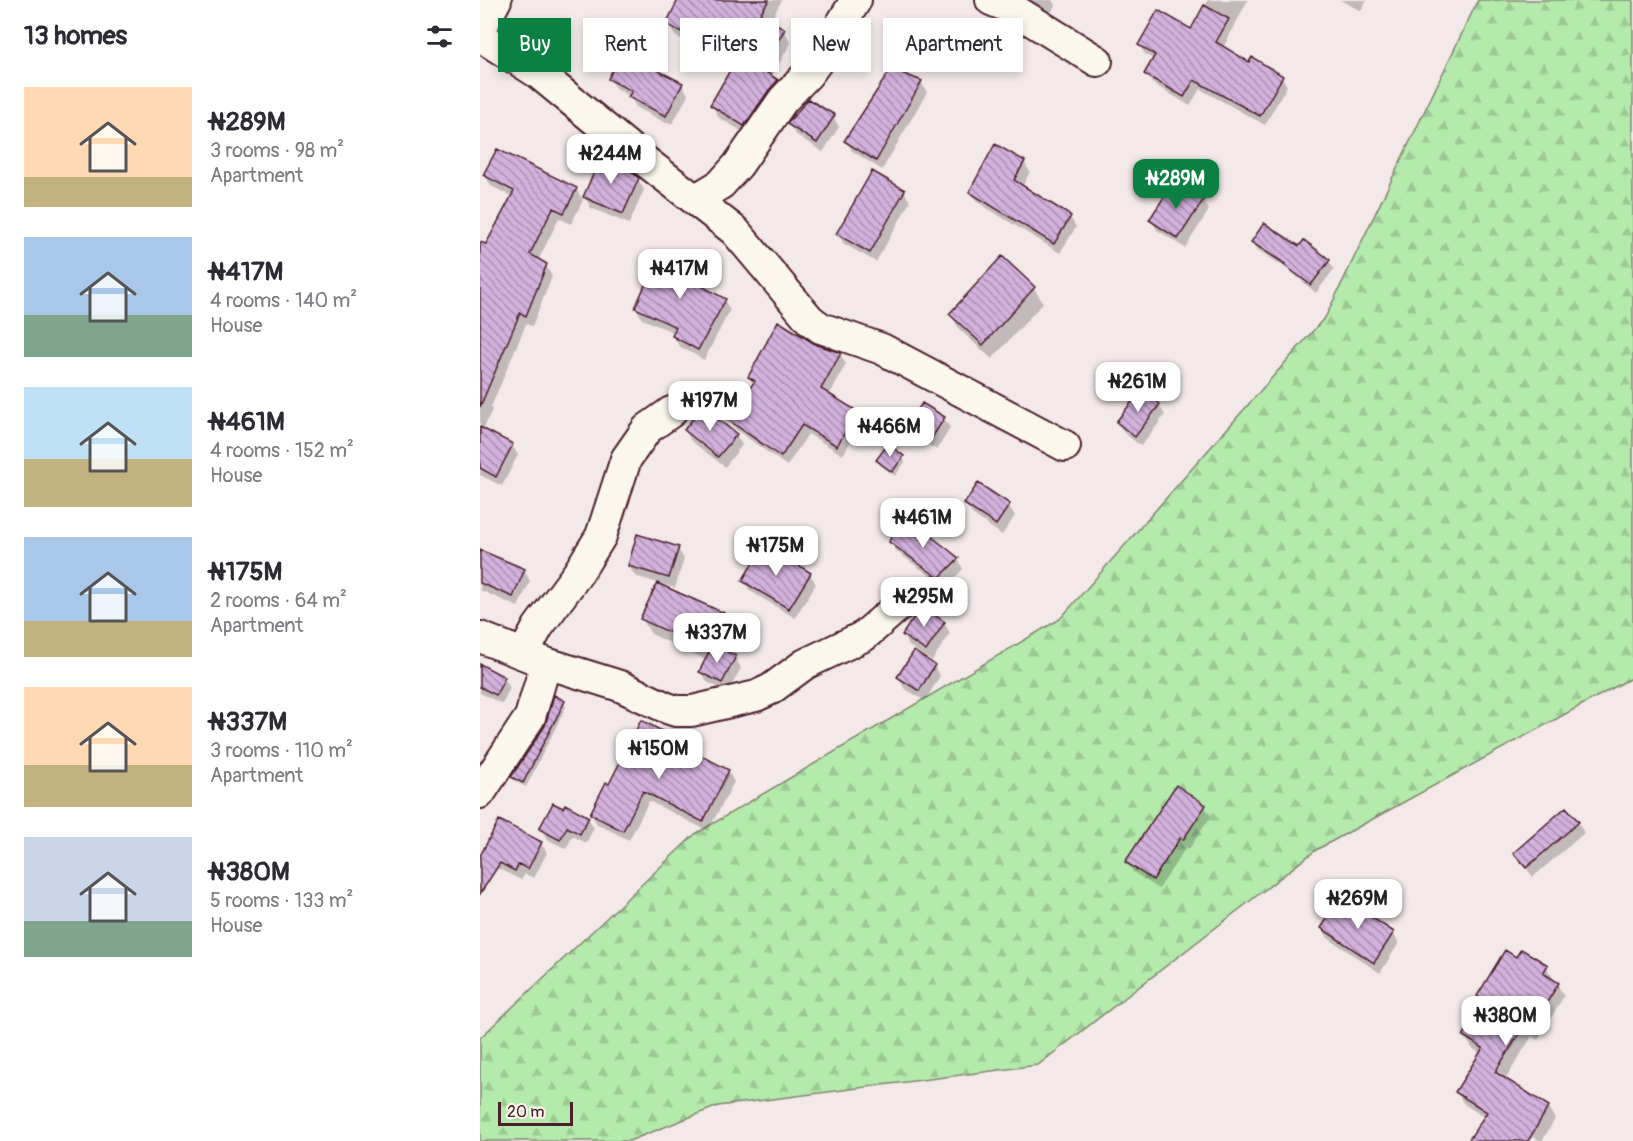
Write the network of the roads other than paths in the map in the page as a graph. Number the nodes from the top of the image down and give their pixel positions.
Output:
1 (496, 0) edge
2 (856, 0) edge
3 (991, 0) edge
4 (480, 30) edge
5 (480, 36) edge
6 (1097, 61) dead end
7 (696, 199) junction
8 (671, 412) dead end
9 (1065, 446) dead end
10 (902, 603) dead end
11 (480, 637) edge
12 (535, 658) junction
13 (480, 793) edge

1 - 4 street
2 - 7 street
3 - 6 street
5 - 7 street
7 - 9 street
8 - 12 street
10 - 12 street
11 - 12 street
12 - 13 street

